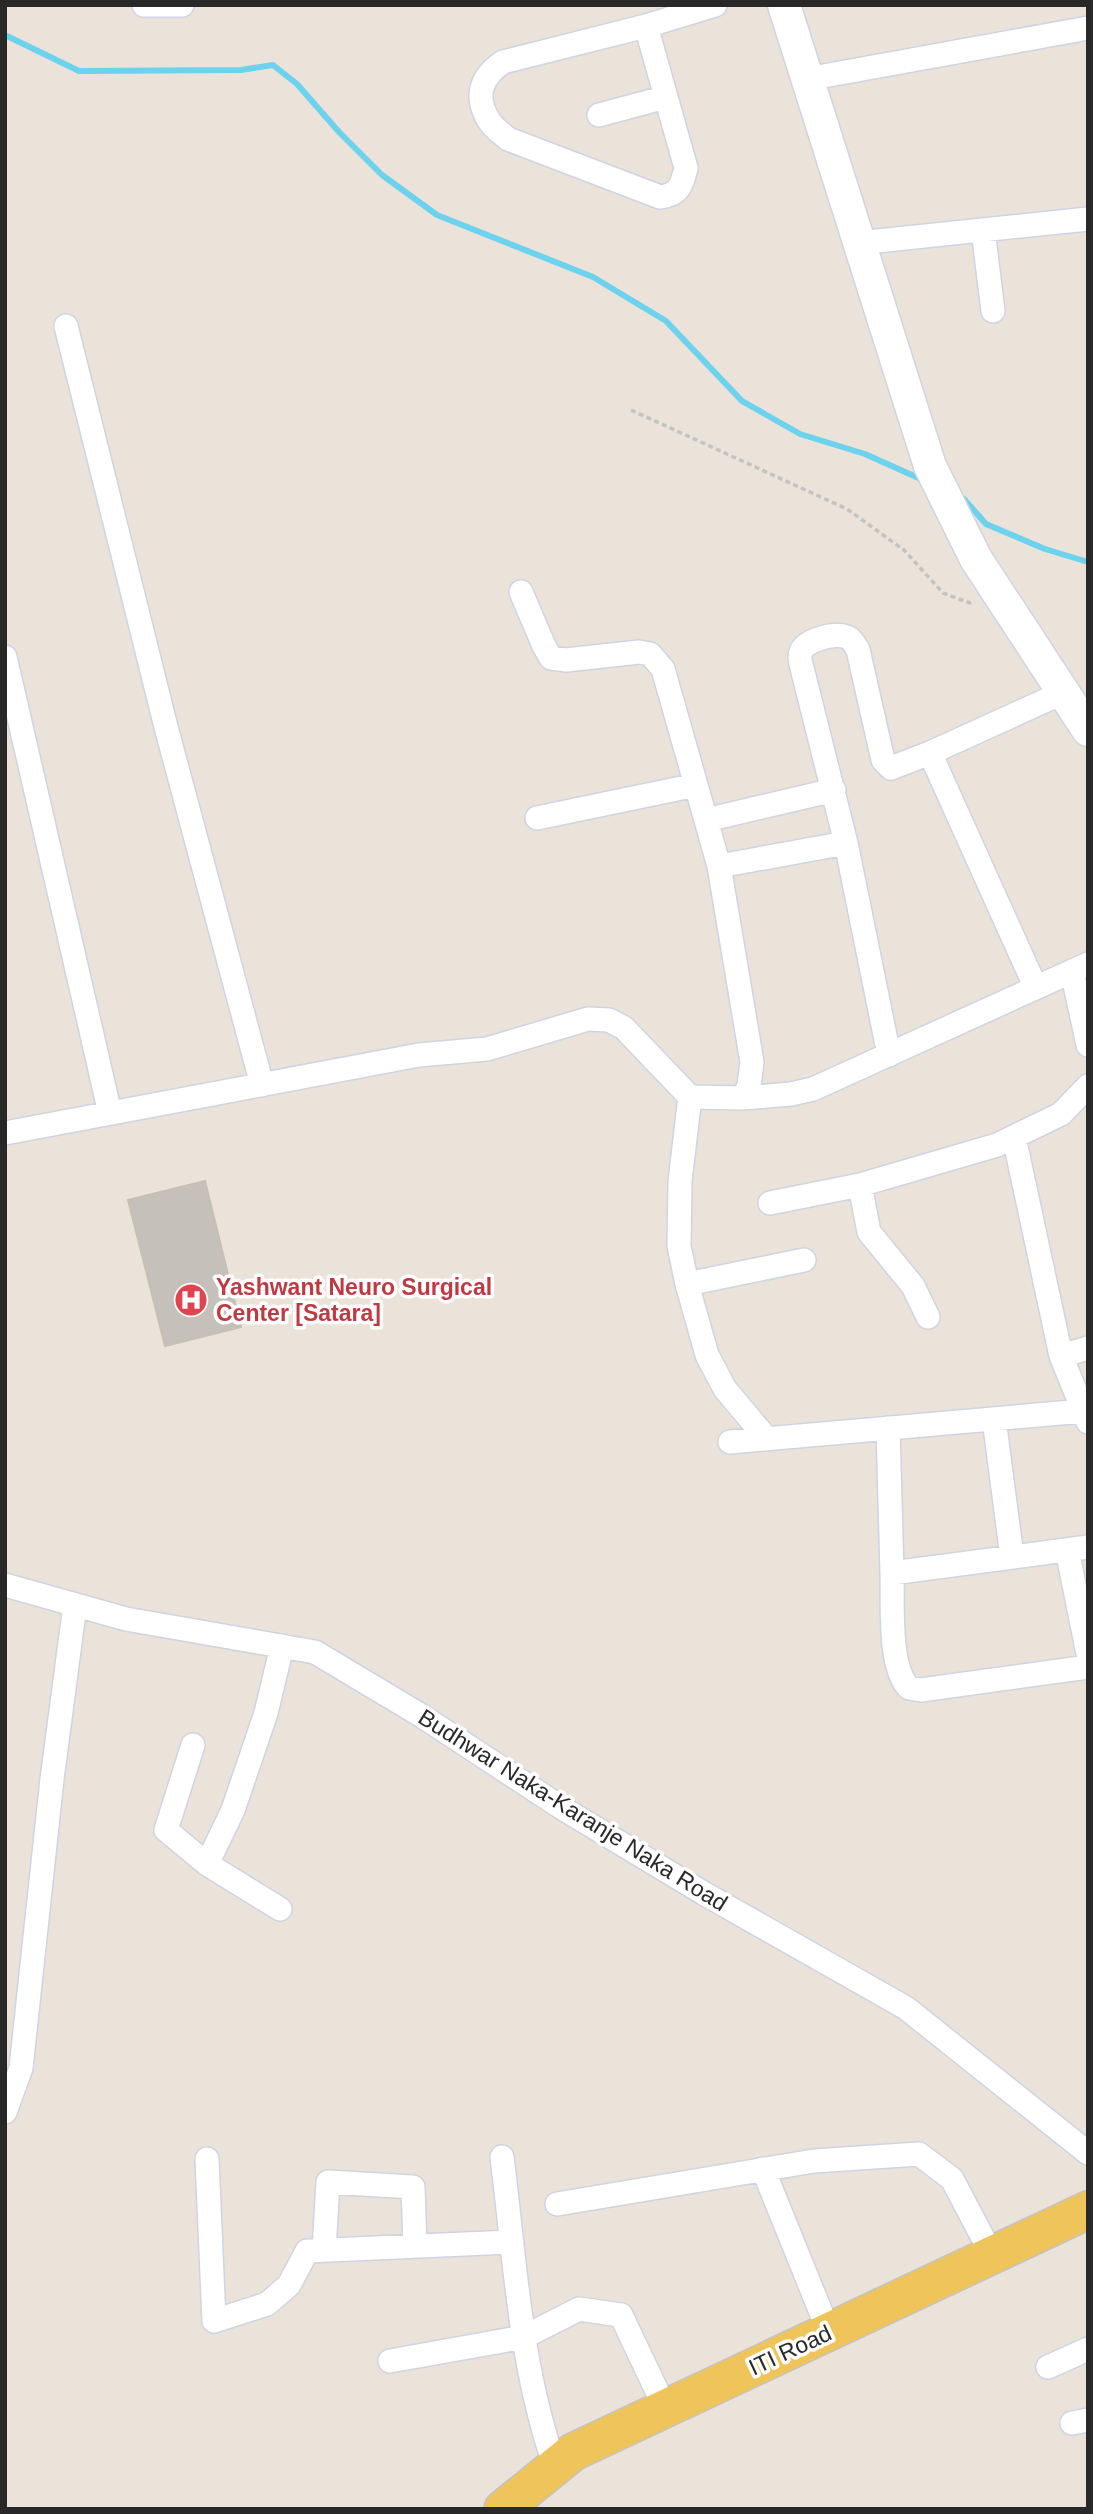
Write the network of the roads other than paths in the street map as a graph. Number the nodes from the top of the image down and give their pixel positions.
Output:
1 (144, 5) edge
2 (182, 5) edge
3 (715, 5) edge
4 (784, 5) edge
5 (646, 26) junction
6 (1088, 28) edge
7 (807, 79) junction
8 (666, 97) junction
9 (599, 115) dead end
10 (1088, 219) edge
11 (983, 230) junction
12 (858, 243) junction
13 (993, 311) dead end
14 (66, 326) dead end
15 (521, 593) dead end
16 (5, 657) edge
17 (1062, 693) junction
18 (1088, 730) edge
19 (930, 753) junction
20 (696, 785) junction
21 (834, 790) junction
22 (537, 818) dead end
23 (706, 820) junction
24 (846, 843) junction
25 (719, 866) junction
26 (1080, 967) edge
27 (1035, 986) junction
28 (1088, 1045) edge
29 (889, 1055) junction
30 (262, 1085) junction
31 (1088, 1086) edge
32 (690, 1097) junction
33 (743, 1098) junction
34 (110, 1113) junction
35 (5, 1133) edge
36 (1014, 1137) junction
37 (860, 1185) junction
38 (770, 1203) dead end
39 (804, 1260) dead end
40 (687, 1284) junction
41 (928, 1318) dead end
42 (1088, 1348) edge
43 (1061, 1356) junction
44 (1085, 1417) edge
45 (994, 1419) junction
46 (888, 1428) junction
47 (767, 1439) junction
48 (730, 1442) dead end
49 (1077, 1548) edge
50 (1012, 1557) junction
51 (892, 1573) junction
52 (5, 1585) edge
53 (75, 1605) junction
54 (282, 1646) junction
55 (1088, 1654) edge
56 (1088, 1667) edge
57 (193, 1745) dead end
58 (207, 1864) junction
59 (280, 1909) dead end
60 (5, 2112) edge
61 (1088, 2153) edge
62 (502, 2157) dead end
63 (207, 2159) dead end
64 (762, 2169) junction
65 (557, 2204) dead end
66 (1088, 2210) edge
67 (512, 2242) junction
68 (415, 2246) junction
69 (324, 2250) junction
70 (992, 2255) junction
71 (829, 2332) junction
72 (524, 2337) junction
73 (1088, 2348) edge
74 (390, 2361) dead end
75 (1048, 2367) dead end
76 (666, 2409) junction
77 (546, 2474) junction
78 (503, 2509) edge

1 - 2 street
3 - 5 street
4 - 7 main road
5 - 8 street
5 - 8 street
6 - 7 street
7 - 12 main road
8 - 9 street
10 - 11 street
11 - 12 street
11 - 13 street
12 - 17 main road
14 - 30 street
15 - 20 street
16 - 34 street
17 - 18 main road
17 - 19 street
19 - 21 street
19 - 27 street
20 - 22 street
20 - 23 street
21 - 23 street
21 - 24 street
23 - 25 street
24 - 25 street
24 - 29 street
25 - 33 street
26 - 27 street
26 - 28 street
27 - 29 street
29 - 33 street
30 - 32 street
30 - 34 street
31 - 36 street
32 - 33 street
32 - 40 street
34 - 35 street
36 - 37 street
36 - 43 street
37 - 38 street
37 - 41 street
39 - 40 street
40 - 47 street
42 - 43 street
43 - 44 street
44 - 45 street
45 - 46 street
45 - 50 street
46 - 47 street
46 - 51 street
47 - 48 street
49 - 50 street
49 - 55 street
50 - 51 street
51 - 56 street
52 - 53 street, Budhwar Naka-Karanje Naka Road
53 - 54 street, Budhwar Naka-Karanje Naka Road
53 - 60 street
54 - 58 street
54 - 61 street, Budhwar Naka-Karanje Naka Road
57 - 58 street
58 - 59 street
62 - 67 street
63 - 69 street
64 - 65 street
64 - 70 street
64 - 71 street
66 - 70 main road, ITI Road
67 - 68 street
67 - 72 street
68 - 69 street
68 - 69 street
70 - 71 main road, ITI Road
71 - 76 main road, ITI Road
72 - 74 street
72 - 76 street
72 - 77 street
73 - 75 street
76 - 77 main road, ITI Road
77 - 78 main road, ITI Road

